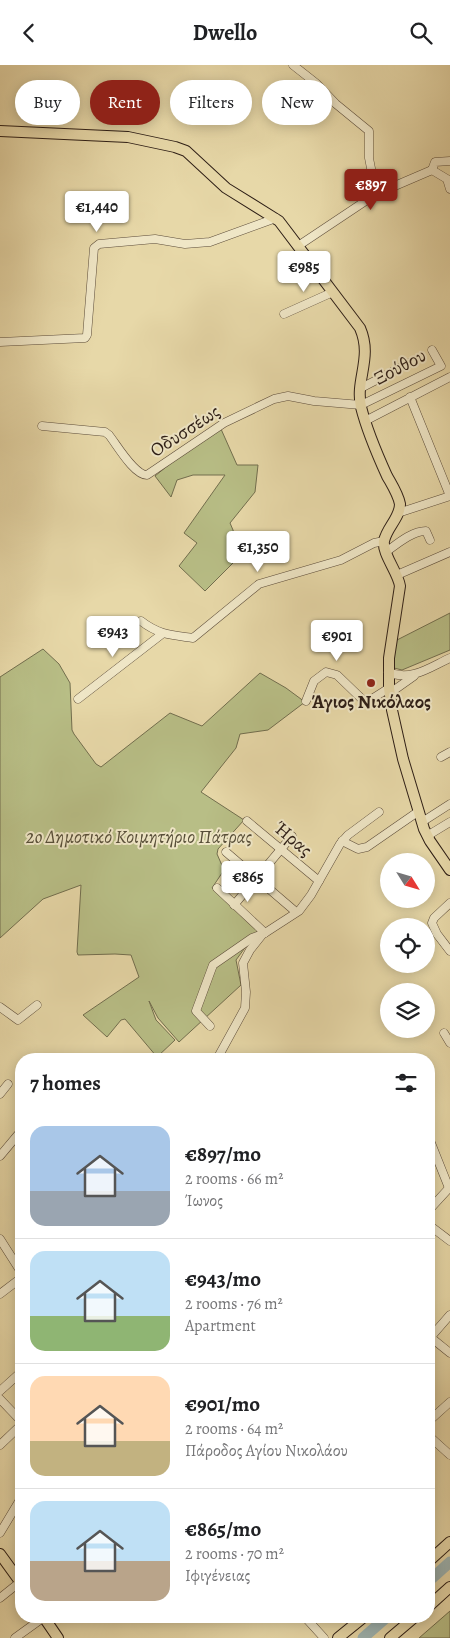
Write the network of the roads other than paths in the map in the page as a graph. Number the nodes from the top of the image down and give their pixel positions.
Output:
1 (293, 65) edge
2 (0, 131) edge
3 (450, 161) edge
4 (432, 170) junction
5 (449, 178) edge
6 (450, 189) edge
7 (376, 194) junction
8 (276, 218) junction
9 (298, 246) junction
10 (333, 292) junction
11 (284, 314) dead end
12 (0, 342) edge
13 (432, 350) dead end
14 (413, 361) dead end
15 (447, 379) edge
16 (361, 388) junction
17 (410, 397) junction
18 (361, 405) junction
19 (365, 421) junction
20 (42, 426) dead end
21 (450, 496) edge
22 (398, 513) junction
23 (430, 540) dead end
24 (384, 541) junction
25 (386, 552) junction
26 (450, 552) edge
27 (397, 575) junction
28 (141, 621) dead end
29 (162, 634) junction
30 (450, 658) edge
31 (388, 672) junction
32 (418, 673) junction
33 (390, 690) junction
34 (78, 699) dead end
35 (306, 701) dead end
36 (450, 752) edge
37 (441, 757) dead end
38 (450, 804) edge
39 (419, 811) junction
40 (379, 812) dead end
41 (247, 821) dead end
42 (422, 822) junction
43 (450, 822) edge
44 (292, 836) dead end
45 (427, 836) junction
46 (342, 841) junction
47 (281, 849) junction
48 (226, 852) dead end
49 (447, 859) edge
50 (450, 870) edge
51 (257, 879) junction
52 (319, 881) junction
53 (217, 888) dead end
54 (450, 903) edge
55 (234, 905) junction
56 (296, 912) junction
57 (264, 933) junction
58 (450, 951) edge
59 (37, 1005) dead end
60 (0, 1007) edge
61 (210, 1026) dead end
62 (444, 1033) dead end
63 (450, 1043) edge
64 (220, 1053) edge
65 (8, 1084) dead end
66 (0, 1093) edge
67 (15, 1138) edge
68 (435, 1152) edge
69 (0, 1156) edge
70 (450, 1187) edge
71 (435, 1203) edge
72 (435, 1230) edge
73 (0, 1239) edge
74 (450, 1241) edge
75 (15, 1263) edge
76 (15, 1283) edge
77 (0, 1294) edge
78 (450, 1315) edge
79 (435, 1331) edge
80 (435, 1342) edge
81 (450, 1353) edge
82 (15, 1377) edge
83 (0, 1391) edge
84 (0, 1399) edge
85 (450, 1402) edge
86 (15, 1416) edge
87 (435, 1416) edge
88 (15, 1429) edge
89 (435, 1441) edge
90 (0, 1445) edge
91 (450, 1455) edge
92 (15, 1508) edge
93 (0, 1533) edge
94 (450, 1542) edge
95 (0, 1554) edge
96 (435, 1556) edge
97 (15, 1571) edge
98 (15, 1581) edge
99 (450, 1588) edge
100 (0, 1598) edge
101 (435, 1601) edge
102 (36, 1623) edge
103 (48, 1623) edge
104 (310, 1623) edge
105 (356, 1623) edge
106 (408, 1623) edge
107 (15, 1638) edge
108 (58, 1638) edge
109 (324, 1638) edge
110 (338, 1638) edge
111 (390, 1638) edge

1 - 7 street
2 - 8 main road
3 - 4 street
4 - 5 street
4 - 7 street
5 - 6 street
7 - 9 street
8 - 9 main road
8 - 12 street
9 - 10 main road
10 - 11 street
10 - 16 main road
13 - 18 street, Ξούθου
14 - 16 street
15 - 17 street
16 - 18 main road
17 - 19 street
17 - 21 street
18 - 19 main road
18 - 20 street, Οδυσσέως
19 - 22 main road
21 - 22 street
22 - 24 main road
23 - 25 street
24 - 25 main road
24 - 29 street
25 - 27 main road
26 - 27 street
27 - 31 main road
28 - 29 street
29 - 34 street
30 - 32 street
31 - 32 street
31 - 33 main road
32 - 33 street
33 - 35 street
33 - 39 main road
36 - 37 street
38 - 42 street
39 - 42 main road
39 - 46 street
40 - 46 street
41 - 47 street, Ήρας
42 - 45 main road
43 - 45 street
44 - 47 street
45 - 49 main road
46 - 52 street
47 - 51 street
47 - 52 street, Ήρας
48 - 51 street
49 - 50 main road
51 - 55 street
51 - 56 street
52 - 56 street
53 - 55 street
54 - 58 street
55 - 57 street
56 - 57 street
57 - 61 street
57 - 64 street
59 - 60 street
62 - 63 street
65 - 66 street
67 - 69 street
68 - 70 street
70 - 71 street
72 - 74 street
73 - 75 street
76 - 77 street
78 - 79 street
80 - 81 street
82 - 83 street
84 - 86 street
85 - 87 street
88 - 90 street
89 - 91 street
92 - 93 street
94 - 96 main road
95 - 97 main road
98 - 100 street
99 - 101 main road
102 - 107 street
103 - 108 main road
104 - 109 street
105 - 110 main road
106 - 111 main road

